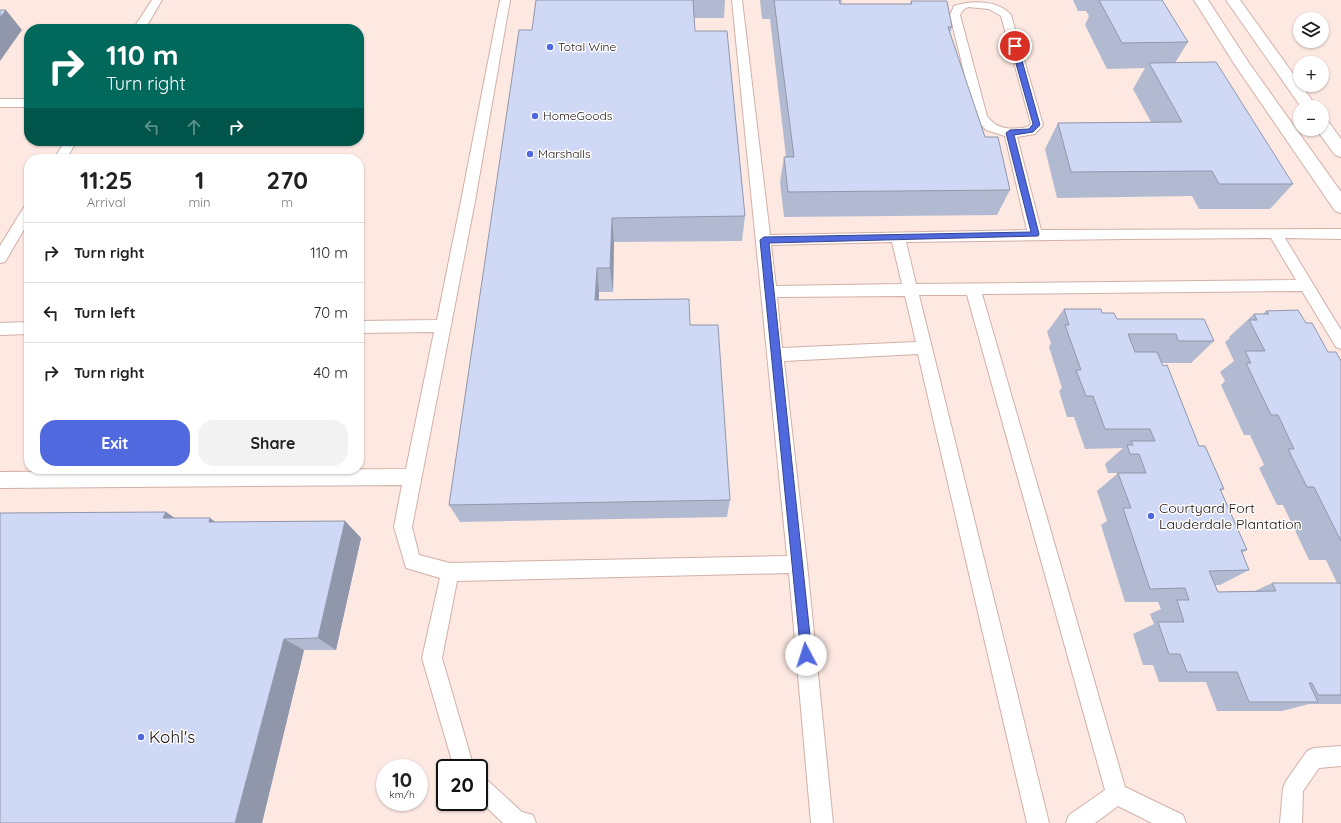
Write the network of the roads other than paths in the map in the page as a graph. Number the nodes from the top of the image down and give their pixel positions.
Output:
1 (157, 0) edge
2 (505, 0) edge
3 (737, 0) edge
4 (1201, 0) edge
5 (1233, 0) edge
6 (977, 2) edge
7 (142, 24) edge
8 (1304, 100) edge
9 (0, 103) edge
10 (24, 103) edge
11 (1010, 133) junction
12 (1329, 135) edge
13 (1341, 151) edge
14 (1341, 206) edge
15 (24, 218) edge
16 (1275, 233) junction
17 (1035, 234) junction
18 (1341, 234) edge
19 (898, 237) junction
20 (764, 240) junction
21 (0, 258) edge
22 (1306, 285) junction
23 (973, 289) junction
24 (910, 290) junction
25 (770, 292) junction
26 (443, 326) junction
27 (364, 327) edge
28 (0, 328) edge
29 (24, 328) edge
30 (1341, 342) edge
31 (924, 348) junction
32 (776, 355) junction
33 (412, 478) junction
34 (0, 480) edge
35 (798, 564) junction
36 (450, 572) junction
37 (1341, 756) edge
38 (461, 759) edge
39 (1117, 794) junction
40 (488, 795) edge
41 (525, 823) edge
42 (822, 823) edge
43 (1038, 823) edge
44 (1077, 823) edge
45 (1175, 823) edge
46 (1292, 823) edge

1 - 7 lane
2 - 26 lane
3 - 20 lane
4 - 14 street
5 - 8 street
6 - 11 lane
6 - 11 lane
9 - 10 lane
11 - 17 lane
12 - 13 street
15 - 21 lane
16 - 17 lane
16 - 18 lane
16 - 22 lane
17 - 19 lane
19 - 20 lane
19 - 24 lane
20 - 25 lane
22 - 23 lane
22 - 30 lane
23 - 24 lane
23 - 39 lane
24 - 25 lane
24 - 31 lane
25 - 32 lane
26 - 27 lane
26 - 33 lane
28 - 29 lane
31 - 32 lane
31 - 43 lane
32 - 35 lane
33 - 34 lane
33 - 36 lane
35 - 36 lane
35 - 42 lane
36 - 38 lane
37 - 46 lane
39 - 44 lane
39 - 45 lane
40 - 41 lane

